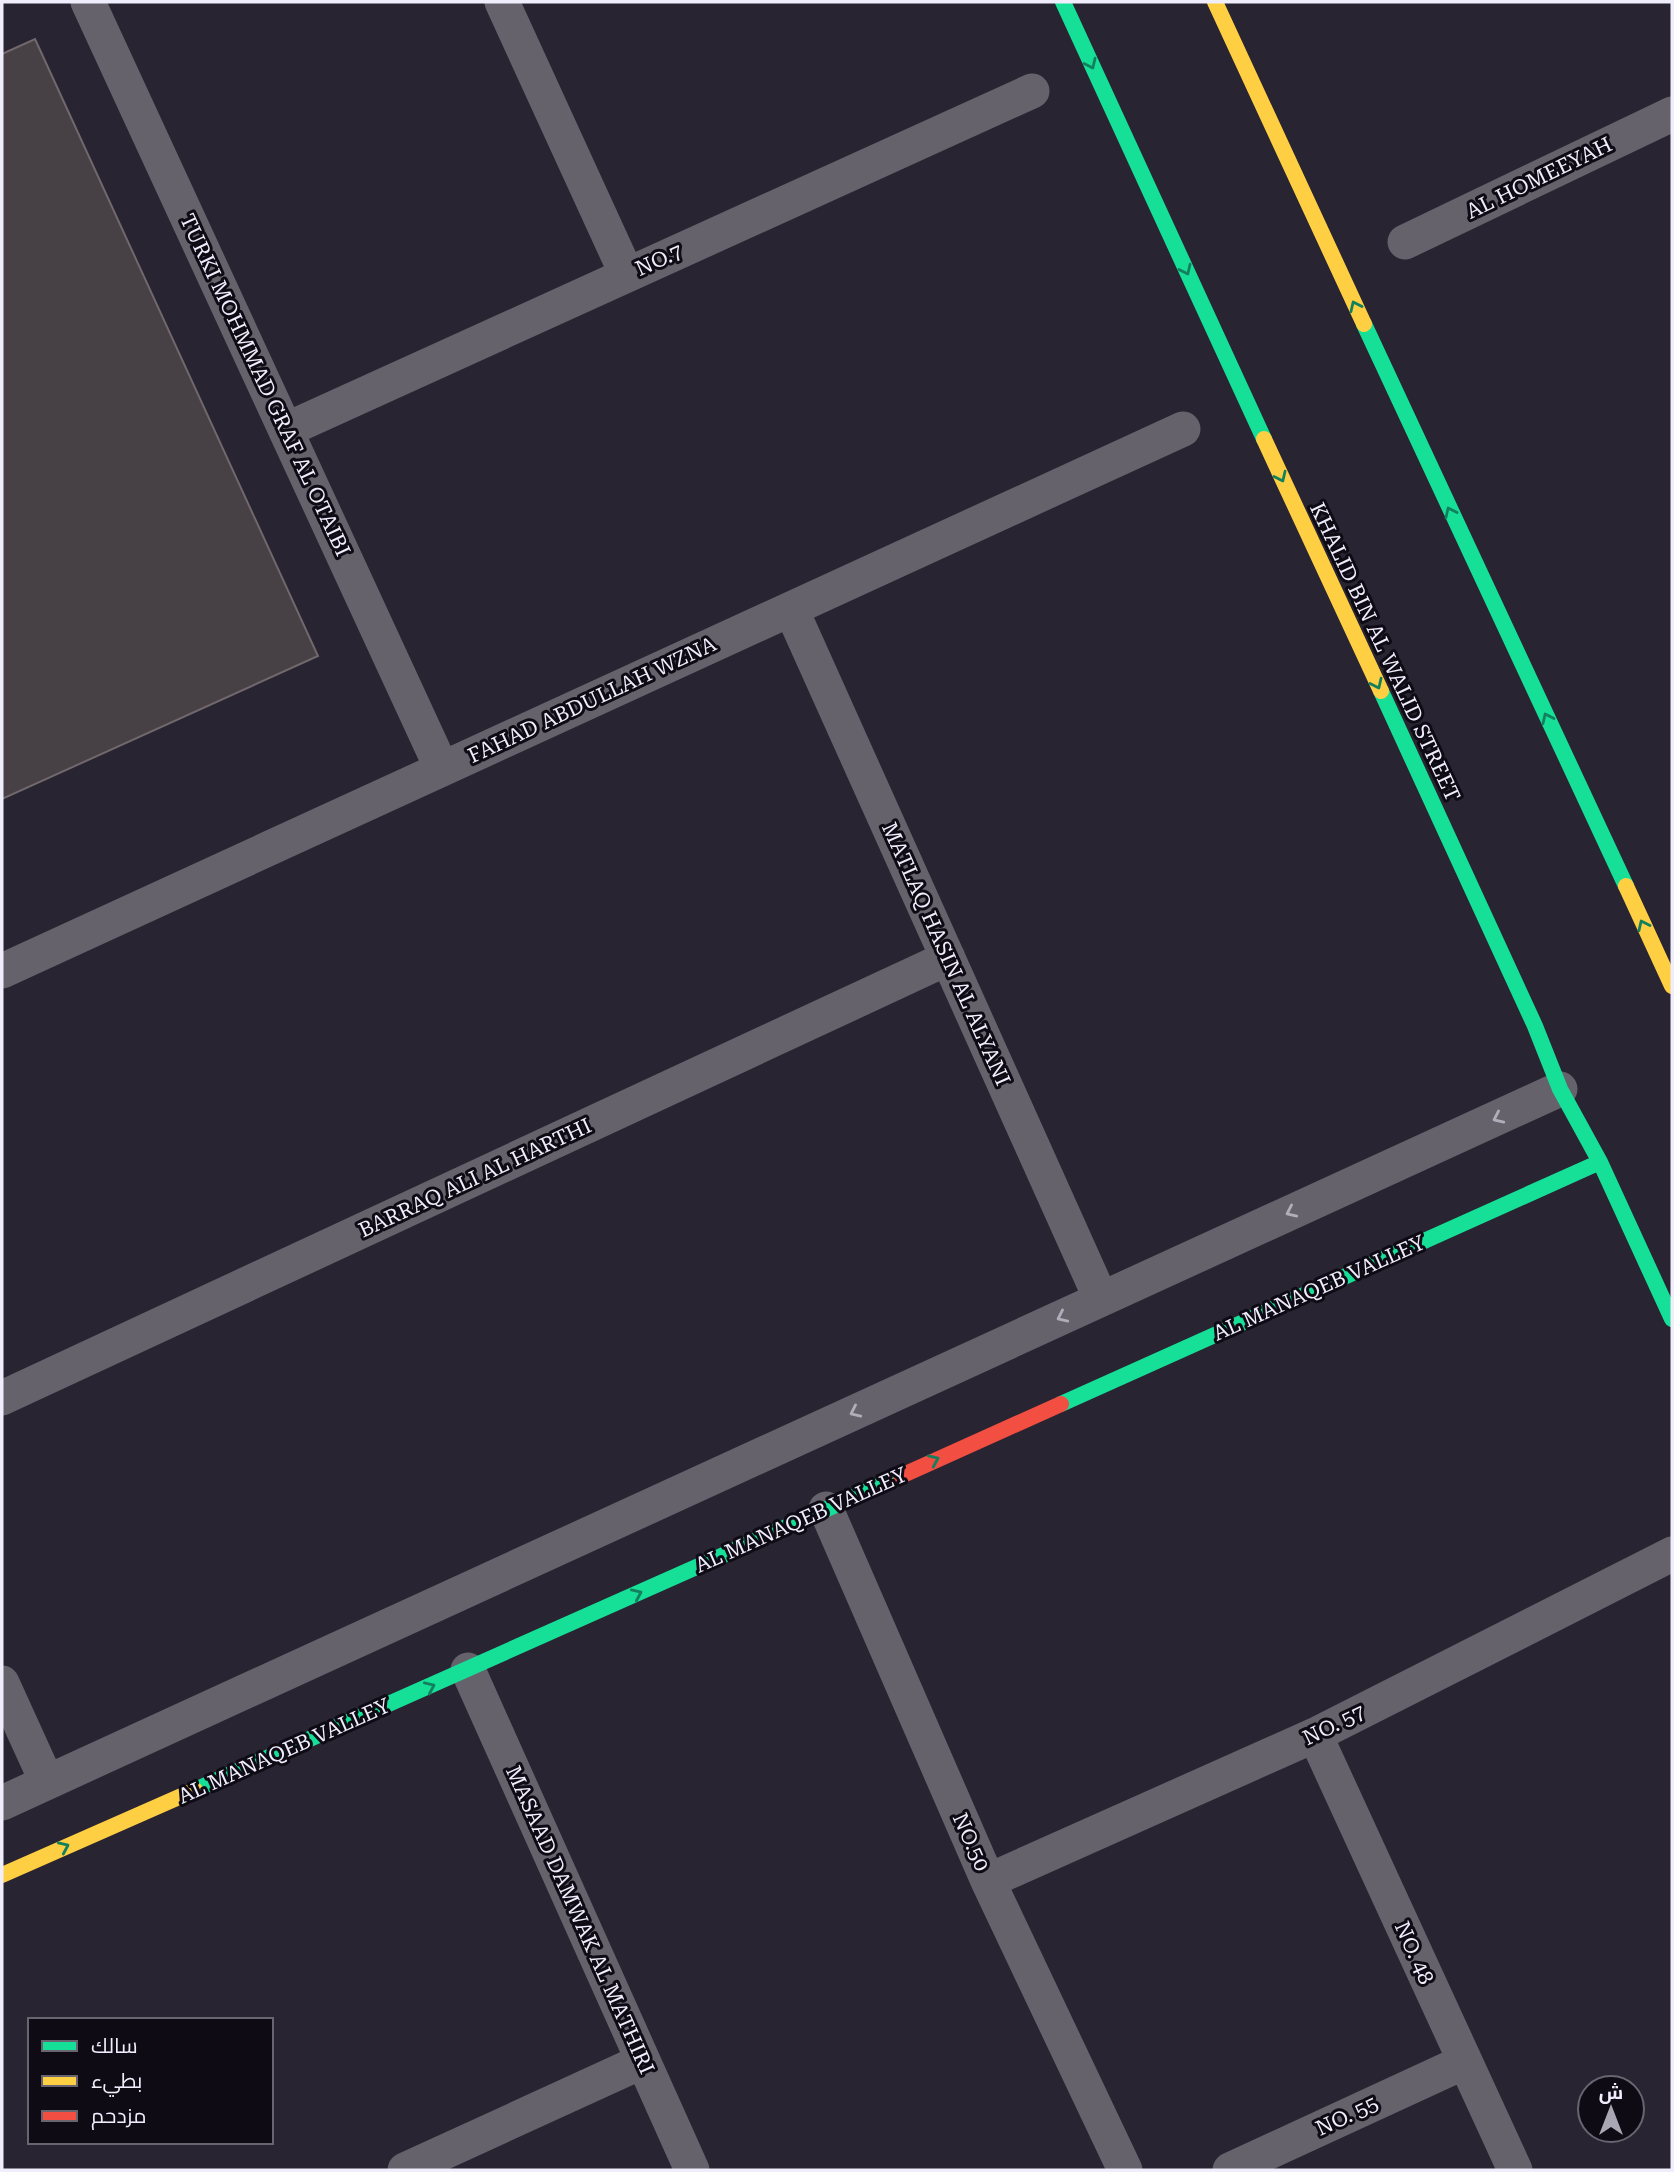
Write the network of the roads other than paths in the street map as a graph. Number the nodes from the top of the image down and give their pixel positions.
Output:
1 (88, 2) edge
2 (502, 2) edge
3 (1062, 2) edge
4 (1215, 2) edge
5 (1031, 90) dead end
6 (1672, 114) edge
7 (1405, 242) dead end
8 (627, 275) junction
9 (1183, 429) dead end
10 (286, 430) junction
11 (791, 609) junction
12 (442, 769) junction
13 (948, 958) junction
14 (2, 971) edge
15 (1672, 986) edge
16 (1560, 1089) junction
17 (1600, 1162) junction
18 (1101, 1299) junction
19 (1672, 1319) edge
20 (2, 1398) edge
21 (826, 1509) junction
22 (1672, 1553) edge
23 (468, 1670) junction
24 (2, 1683) edge
25 (1315, 1735) junction
26 (47, 1782) junction
27 (2, 1802) edge
28 (2, 1875) edge
29 (988, 1881) junction
30 (643, 2061) junction
31 (1464, 2063) junction
32 (405, 2170) edge
33 (692, 2170) edge
34 (1125, 2170) edge
35 (1230, 2170) edge
36 (1514, 2170) edge

1 - 10 street, TURKI MOHMMAD GRAF AL OTAIBI
2 - 8 street
3 -> 16 main road, KHALID BIN AL WALID STREET
15 -> 4 main road
5 - 8 street, NO.7
6 - 7 street, AL HOMEEYAH
8 - 10 street, NO.7
9 - 11 street, FAHAD ABDULLAH WZNA
10 - 12 street, TURKI MOHMMAD GRAF AL OTAIBI
11 - 12 street, FAHAD ABDULLAH WZNA
11 - 13 street, MATLAQ HASIN AL ALYANI
12 - 14 street, FAHAD ABDULLAH WZNA
13 - 18 street, MATLAQ HASIN AL ALYANI
13 - 20 street, BARRAQ ALI AL HARTHI
16 - 17 main road, KHALID BIN AL WALID STREET
16 -> 18 street
17 - 19 main road, KHALID BIN AL WALID STREET
21 -> 17 main road, AL MANAQEB VALLEY
18 -> 26 street
23 -> 21 main road, AL MANAQEB VALLEY
21 - 29 street, NO.50
22 - 25 street, NO. 57
28 -> 23 main road, AL MANAQEB VALLEY
23 - 30 street, MASAAD DAMWAK AL MATHIRI
24 - 26 street
25 - 29 street, NO. 57
25 - 31 street, NO. 48
26 - 27 street
29 - 34 street, NO.50
30 - 32 street
30 - 33 street, MASAAD DAMWAK AL MATHIRI
31 - 35 street, NO. 55
31 - 36 street, NO. 48

